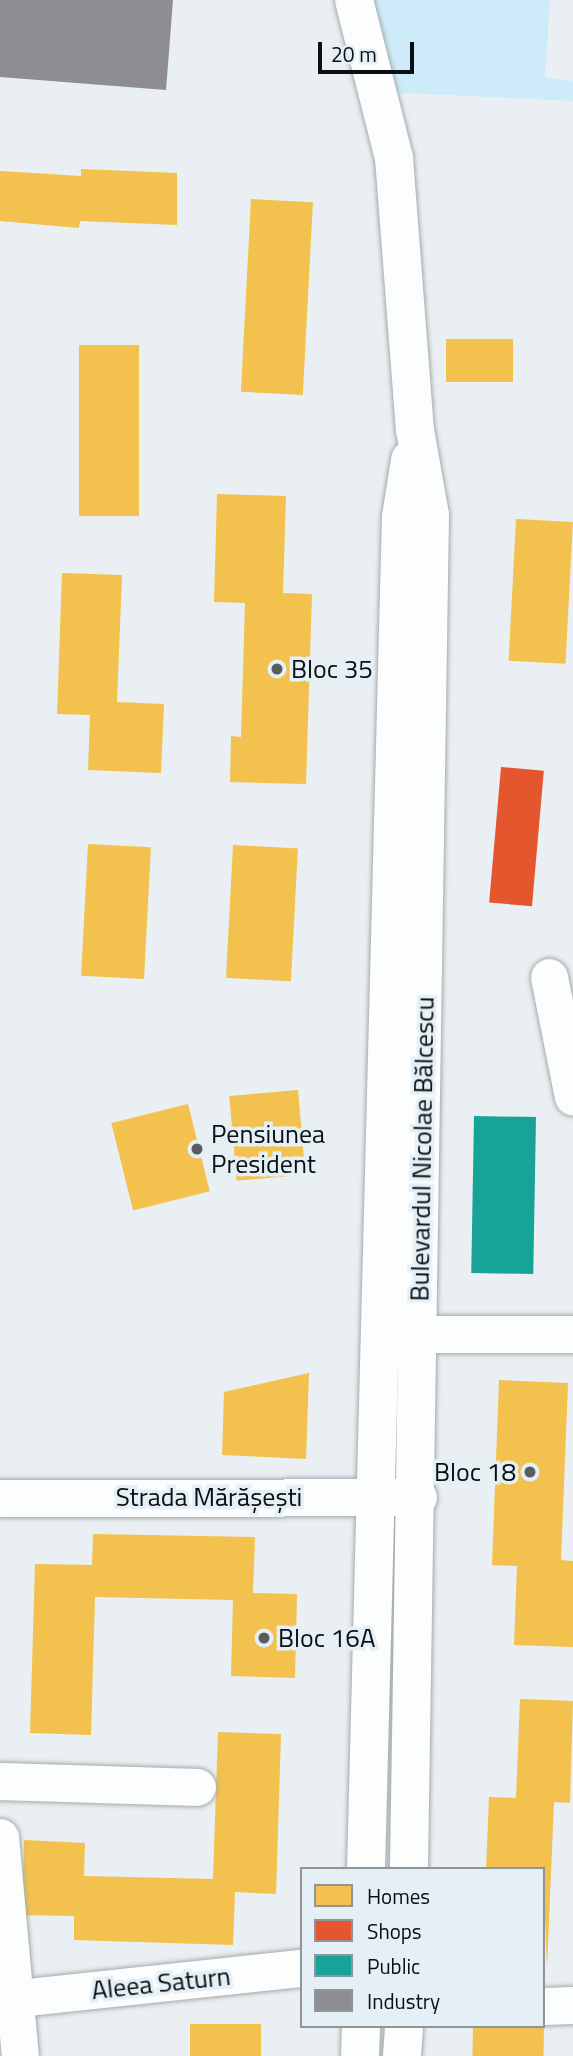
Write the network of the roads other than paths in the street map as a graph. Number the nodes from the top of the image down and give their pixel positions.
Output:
1 (354, 0) edge
2 (550, 977) dead end
3 (573, 1097) edge
4 (401, 1334) junction
5 (573, 1334) edge
6 (380, 1496) junction
7 (418, 1497) junction
8 (0, 1498) edge
9 (0, 1782) edge
10 (197, 1787) dead end
11 (0, 1837) edge
12 (366, 1867) edge
13 (409, 1867) edge
14 (300, 1968) edge
15 (19, 1998) junction
16 (573, 2005) edge
17 (545, 2006) edge
18 (360, 2028) edge
19 (404, 2028) edge
20 (20, 2056) edge
21 (360, 2056) edge
22 (402, 2056) edge

1 - 4 main road, Bulevardul Nicolae Bălcescu
2 - 3 street
4 - 5 street
4 - 6 main road, Bulevardul Nicolae Bălcescu
4 - 7 main road, Bulevardul Nicolae Bălcescu
6 - 7 street, Strada Mărășești
6 - 8 street, Strada Mărășești
6 - 12 main road, Bulevardul Nicolae Bălcescu
7 - 13 main road, Bulevardul Nicolae Bălcescu
9 - 10 street
11 - 15 street
14 - 15 street, Aleea Saturn
15 - 20 street
16 - 17 street
18 - 21 main road
19 - 22 main road

